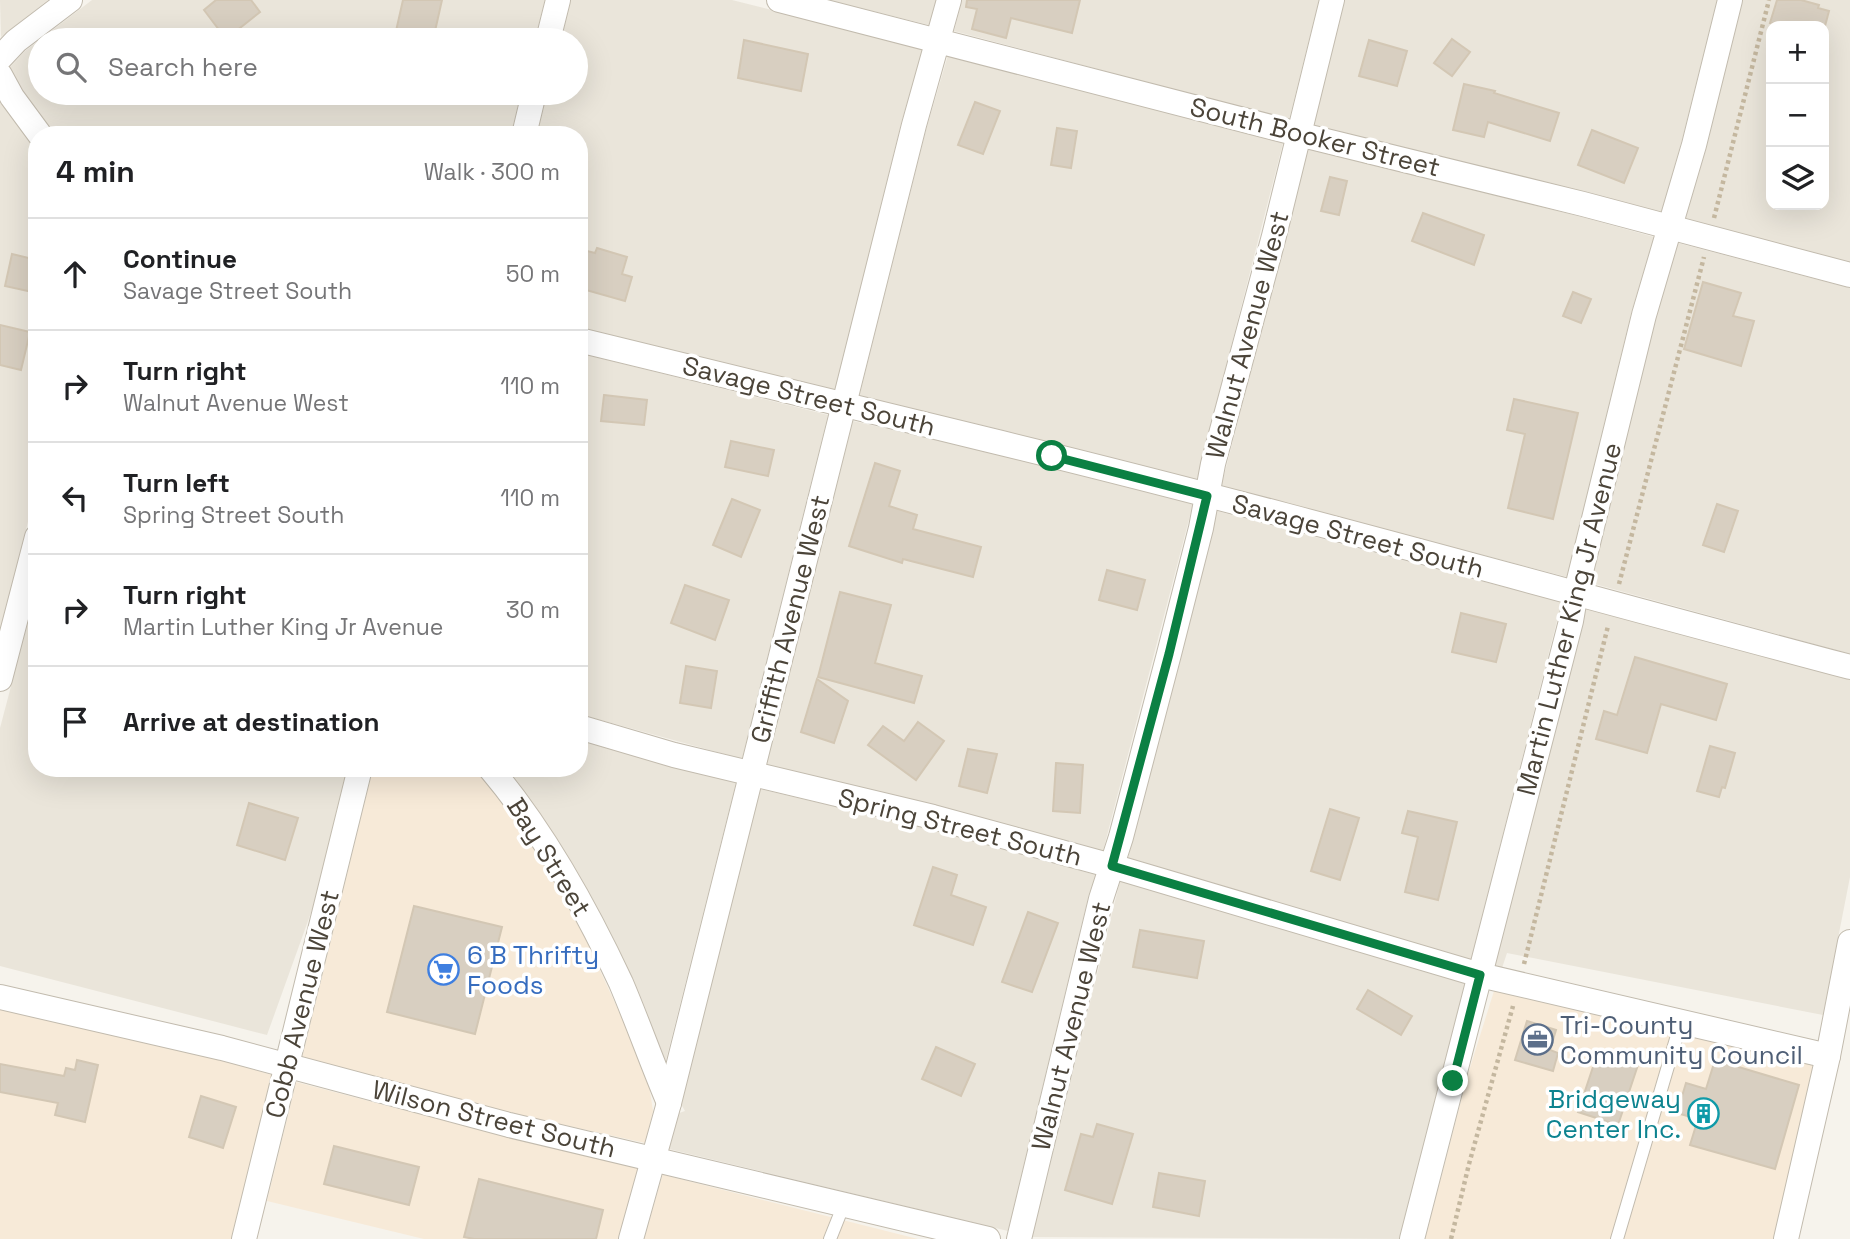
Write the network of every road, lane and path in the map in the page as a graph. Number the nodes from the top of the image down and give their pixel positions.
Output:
1 (70, 0) edge
2 (558, 0) edge
3 (779, 0) edge
4 (948, 0) edge
5 (1332, 0) edge
6 (1730, 0) edge
7 (33, 28) edge
8 (551, 28) edge
9 (28, 32) edge
10 (938, 40) junction
11 (0, 58) edge
12 (0, 75) edge
13 (531, 105) edge
14 (33, 126) edge
15 (526, 126) edge
16 (1298, 135) junction
17 (1669, 228) junction
18 (1850, 275) edge
19 (588, 342) edge
20 (844, 406) junction
21 (1207, 496) junction
22 (28, 571) edge
23 (1576, 592) junction
24 (1850, 667) edge
25 (0, 678) edge
26 (588, 730) edge
27 (751, 774) junction
28 (358, 777) edge
29 (498, 777) edge
30 (1112, 866) junction
31 (1850, 942) edge
32 (1480, 975) junction
33 (0, 997) edge
34 (1681, 1022) junction
35 (1828, 1056) junction
36 (287, 1067) junction
37 (668, 1103) junction
38 (654, 1158) junction
39 (844, 1204) junction
40 (244, 1239) edge
41 (631, 1239) edge
42 (830, 1239) edge
43 (988, 1239) edge
44 (1019, 1239) edge
45 (1412, 1239) edge
46 (1617, 1239) edge
47 (1786, 1239) edge

1 - 7 street
2 - 8 street
3 - 10 street, South Booker Street
4 - 10 street, Griffith Avenue West
5 - 16 street, Walnut Avenue West
6 - 17 street, Martin Luther King Jr Avenue
9 - 11 street
10 - 16 street, South Booker Street
10 - 20 street, Griffith Avenue West
12 - 14 street
13 - 15 street
16 - 17 street, South Booker Street
16 - 21 street, Walnut Avenue West
17 - 18 street, South Booker Street
17 - 23 street, Martin Luther King Jr Avenue
19 - 20 street, Savage Street South
20 - 21 street, Savage Street South
20 - 27 street, Griffith Avenue West
21 - 23 street, Savage Street South
21 - 30 street, Walnut Avenue West
22 - 25 street
23 - 24 street, Savage Street South
23 - 32 street, Martin Luther King Jr Avenue
26 - 27 street, Spring Street South
27 - 30 street, Spring Street South
27 - 37 street, Griffith Avenue West
28 - 36 street, Cobb Avenue West
29 - 37 street, Bay Street
30 - 32 street, Spring Street South
30 - 44 street, Walnut Avenue West
31 - 35 street
32 - 34 street, Spring Street South
32 - 45 street, Martin Luther King Jr Avenue
33 - 36 street, Wilson Street South
34 - 35 street, Spring Street South
34 - 46 lane
35 - 47 street
36 - 38 street, Wilson Street South
36 - 40 street, Cobb Avenue West
37 - 38 street, Griffith Avenue West
38 - 39 street, Wilson Street South
38 - 41 street, Griffith Avenue West
39 - 42 lane
39 - 43 street, Wilson Street South

